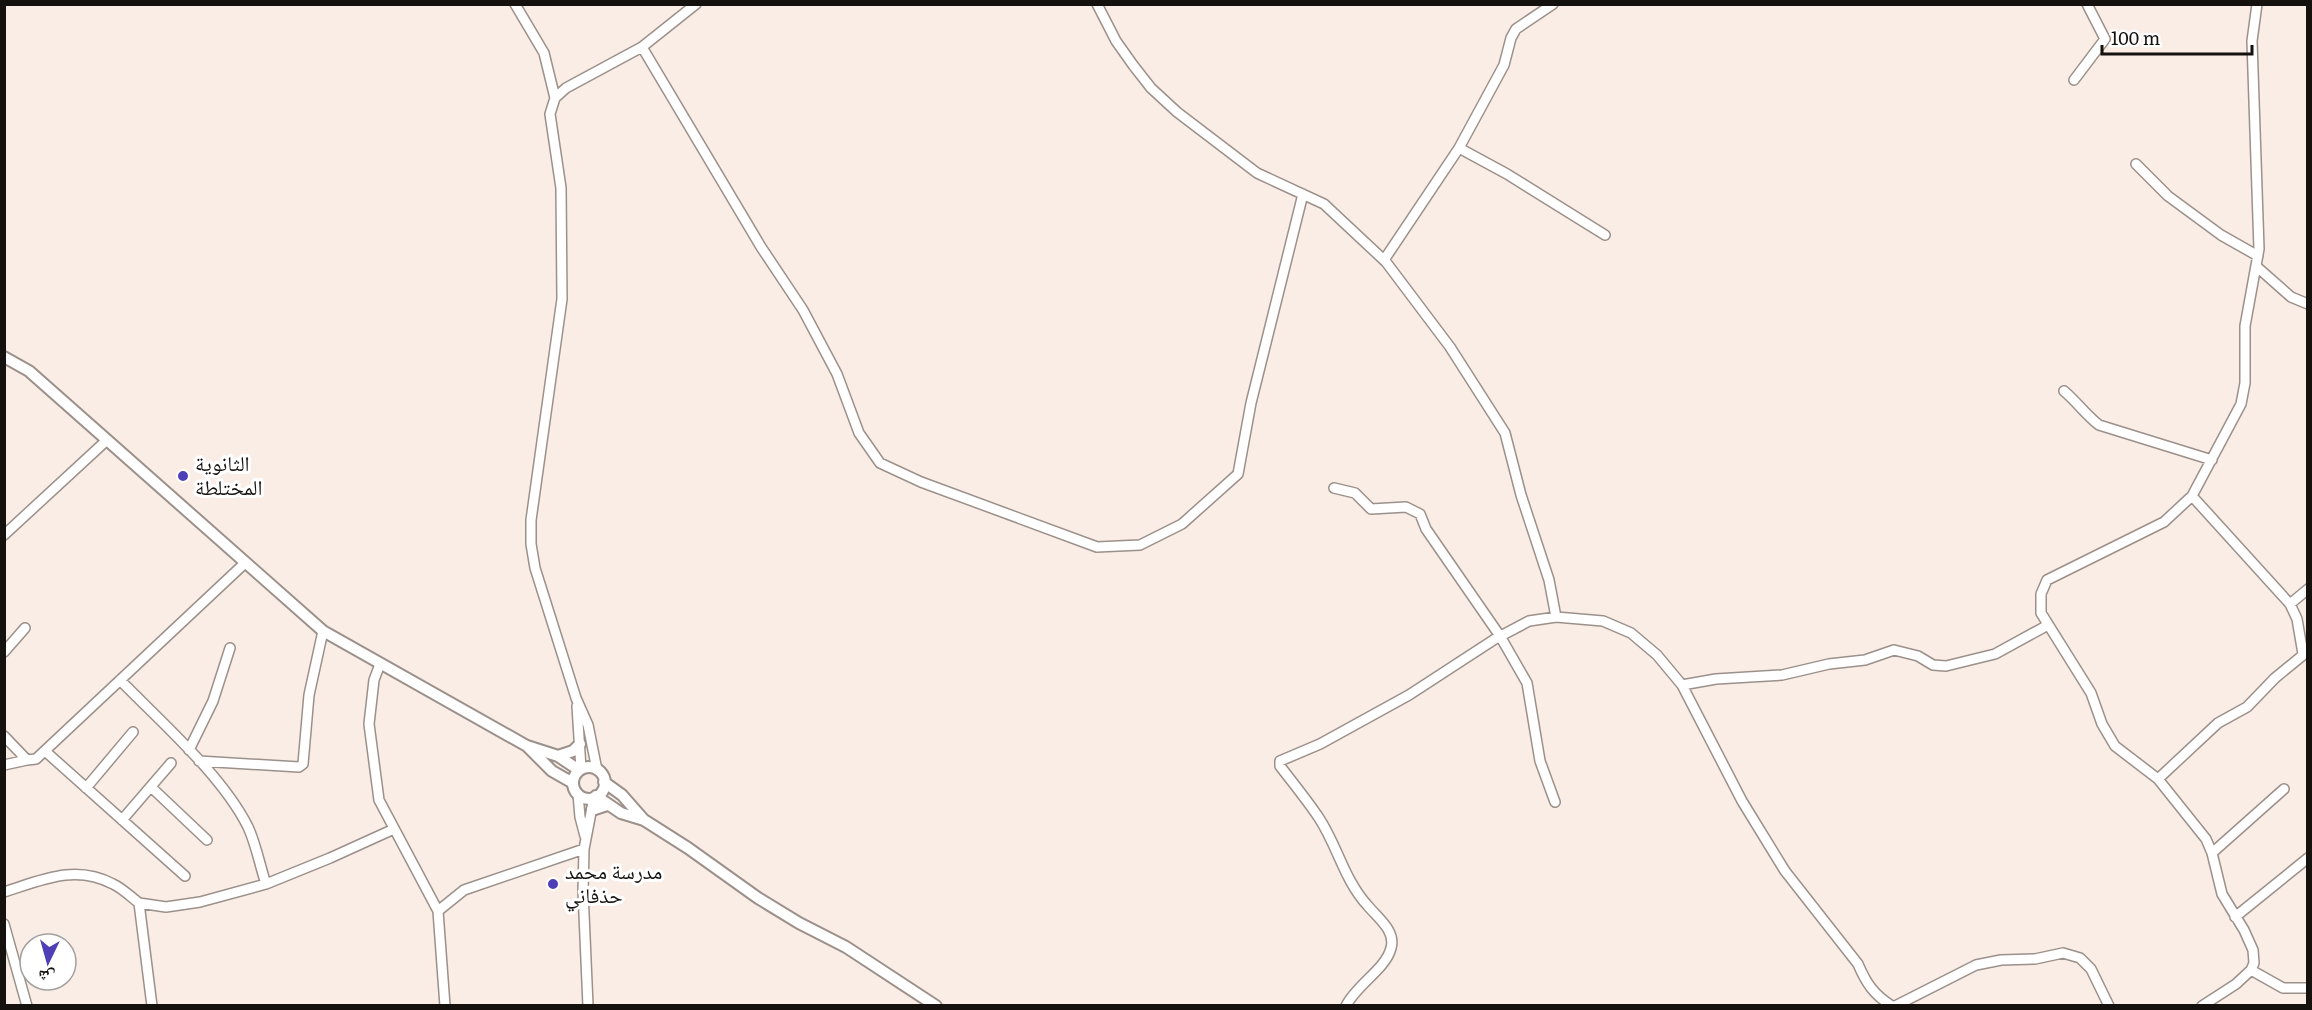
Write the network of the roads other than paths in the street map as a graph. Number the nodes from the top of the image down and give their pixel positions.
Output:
1 (515, 4) edge
2 (696, 4) edge
3 (1097, 4) edge
4 (1553, 4) edge
5 (2087, 4) edge
6 (2257, 4) edge
7 (642, 47) junction
8 (2074, 80) dead end
9 (555, 98) junction
10 (1459, 148) junction
11 (2136, 164) dead end
12 (1303, 194) junction
13 (1605, 235) dead end
14 (1384, 260) junction
15 (2257, 261) junction
16 (2307, 304) edge
17 (4, 357) edge
18 (2064, 391) dead end
19 (107, 440) junction
20 (2212, 459) junction
21 (1334, 488) dead end
22 (2192, 496) junction
23 (4, 535) edge
24 (245, 562) junction
25 (2307, 589) edge
26 (2290, 604) junction
27 (1556, 617) junction
28 (2048, 625) junction
29 (25, 628) dead end
30 (323, 631) junction
31 (1500, 636) junction
32 (230, 648) dead end
33 (4, 652) edge
34 (2303, 654) edge
35 (380, 664) junction
36 (2307, 665) edge
37 (120, 680) junction
38 (1682, 685) junction
39 (576, 698) junction
40 (133, 732) dead end
41 (4, 736) edge
42 (580, 744) junction
43 (527, 746) junction
44 (189, 750) junction
45 (45, 751) junction
46 (558, 756) junction
47 (27, 760) junction
48 (199, 761) junction
49 (171, 764) dead end
50 (4, 765) edge
51 (580, 770) junction
52 (597, 770) junction
53 (2158, 779) junction
54 (604, 782) junction
55 (151, 787) junction
56 (86, 788) junction
57 (575, 788) junction
58 (2284, 789) dead end
59 (595, 797) junction
60 (1556, 802) dead end
61 (607, 805) junction
62 (592, 810) junction
63 (122, 820) junction
64 (644, 820) junction
65 (394, 829) junction
66 (207, 840) dead end
67 (585, 844) junction
68 (2212, 853) junction
69 (2307, 858) edge
70 (185, 876) dead end
71 (266, 884) junction
72 (4, 892) edge
73 (139, 903) junction
74 (438, 911) junction
75 (2235, 917) junction
76 (4, 924) edge
77 (2251, 970) junction
78 (2307, 988) edge
79 (27, 1005) edge
80 (152, 1005) edge
81 (445, 1005) edge
82 (588, 1005) edge
83 (936, 1005) edge
84 (1346, 1005) edge
85 (1894, 1005) edge
86 (2109, 1005) edge
87 (2202, 1005) edge

1 - 9 street
2 - 7 street
3 - 12 street
4 - 10 street
5 - 8 street
6 - 15 street
7 - 9 street
7 - 12 street
9 - 39 street
10 - 13 street
10 - 14 street
11 - 15 street
12 - 14 street
14 - 27 street
15 - 16 street
15 - 20 street
17 - 19 street
18 - 20 street
19 - 23 street
19 - 24 street
20 - 22 street
21 - 31 street
22 - 26 street
22 - 28 street
24 - 30 street
24 - 37 street
25 - 26 street
26 - 34 street
27 - 31 street
27 - 38 street
28 - 38 street
28 - 53 street
29 - 33 street
30 - 35 street
30 - 48 street
31 - 60 street
31 - 84 street
32 - 44 street
34 - 36 street
34 - 53 street
35 - 43 street
35 - 65 street
37 - 44 street
37 - 45 street
38 - 85 street
39 - 42 street
39 - 52 street
40 - 56 street
41 - 47 street
42 - 46 street
42 - 51 street
43 - 46 street
43 - 57 street
44 - 48 street
45 - 47 street
45 - 56 street
46 - 51 street
47 - 50 street
48 - 71 street
49 - 55 street
51 - 52 street
51 - 57 street
52 - 54 street
53 - 68 street
54 - 59 street
54 - 64 street
55 - 63 street
55 - 66 street
56 - 63 street
57 - 59 street
57 - 67 street
58 - 68 street
59 - 61 street
59 - 62 street
61 - 62 street
61 - 64 street
62 - 67 street
63 - 70 street
64 - 83 street
65 - 71 street
65 - 74 street
67 - 74 street
67 - 82 street
68 - 75 street
69 - 75 street
71 - 73 street
72 - 73 street
73 - 80 street
74 - 81 street
75 - 77 street
76 - 79 street
77 - 78 street
77 - 87 street
85 - 86 street

